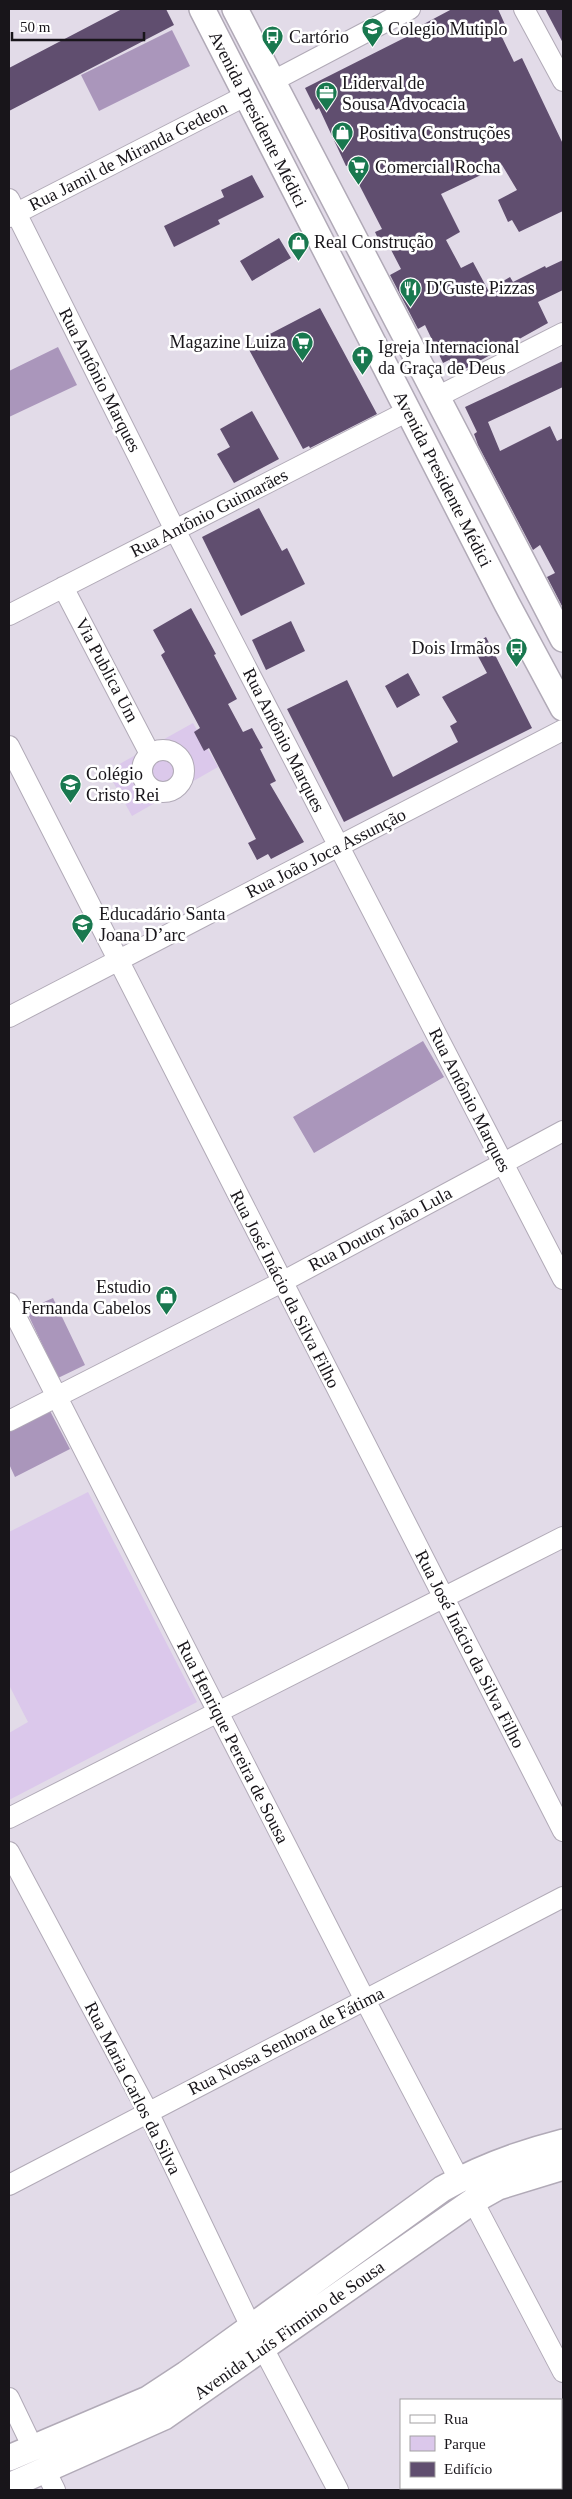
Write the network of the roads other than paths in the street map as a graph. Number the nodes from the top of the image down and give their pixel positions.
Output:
1 (202, 9) edge
2 (236, 9) edge
3 (410, 9) edge
4 (524, 9) edge
5 (273, 81) junction
6 (563, 81) edge
7 (246, 94) junction
8 (11, 210) edge
9 (563, 333) edge
10 (438, 397) junction
11 (408, 411) junction
12 (175, 530) junction
13 (63, 587) junction
14 (538, 588) junction
15 (507, 604) junction
16 (9, 615) edge
17 (563, 639) edge
18 (563, 708) edge
19 (563, 730) edge
20 (9, 746) edge
21 (150, 754) dead end
22 (339, 846) junction
23 (118, 960) junction
24 (9, 1018) edge
25 (563, 1131) edge
26 (502, 1162) junction
27 (563, 1279) edge
28 (282, 1282) junction
29 (9, 1303) edge
30 (56, 1398) junction
31 (9, 1421) edge
32 (563, 1537) edge
33 (444, 1598) junction
34 (218, 1711) junction
35 (9, 1818) edge
36 (563, 1831) edge
37 (9, 1852) edge
38 (563, 1897) edge
39 (365, 2000) junction
40 (148, 2112) junction
41 (563, 2142) edge
42 (563, 2167) edge
43 (459, 2179) junction
44 (9, 2185) edge
45 (474, 2201) junction
46 (314, 2282) junction
47 (332, 2300) junction
48 (257, 2337) junction
49 (563, 2372) edge
50 (9, 2398) edge
51 (110, 2428) junction
52 (33, 2448) junction
53 (9, 2458) edge
54 (50, 2480) edge
55 (9, 2486) edge
56 (338, 2490) edge

1 - 7 main road, Avenida Presidente Médici
2 - 5 main road, Avenida Presidente Médici
3 - 5 street
4 - 6 street
5 - 10 main road, Avenida Presidente Médici
7 - 8 street, Rua Jamil de Miranda Gedeon
7 - 11 main road, Avenida Presidente Médici
8 - 12 street, Rua Antônio Marques
9 - 10 street
10 - 14 main road, Avenida Presidente Médici
11 - 12 street, Rua Antônio Guimarães
11 - 15 main road, Avenida Presidente Médici
12 - 13 street, Rua Antônio Guimarães
12 - 22 street, Rua Antônio Marques
13 - 16 street, Rua Antônio Guimarães
13 - 21 street, Via Publica Um
14 - 15 main road
14 - 17 main road, Avenida Presidente Médici
15 - 18 main road, Avenida Presidente Médici
19 - 22 street, Rua João Joca Assunção
20 - 23 street, Rua José Inácio da Silva Filho
22 - 23 street, Rua João Joca Assunção
22 - 26 street, Rua Antônio Marques
23 - 24 street, Rua João Joca Assunção
23 - 28 street, Rua José Inácio da Silva Filho
25 - 26 street, Rua Doutor João Lula
26 - 27 street, Rua Antônio Marques
26 - 28 street, Rua Doutor João Lula
28 - 30 street, Rua Doutor João Lula
28 - 33 street, Rua José Inácio da Silva Filho
29 - 30 street, Rua Henrique Pereira de Sousa
30 - 31 street, Rua Doutor João Lula
30 - 34 street, Rua Henrique Pereira de Sousa
32 - 33 street
33 - 34 street
33 - 36 street, Rua José Inácio da Silva Filho
34 - 35 street
34 - 39 street, Rua Henrique Pereira de Sousa
37 - 40 street, Rua Maria Carlos da Silva
38 - 39 street, Rua Nossa Senhora de Fátima
39 - 40 street, Rua Nossa Senhora de Fátima
39 - 43 street, Rua Henrique Pereira de Sousa
40 - 44 street, Rua Nossa Senhora de Fátima
40 - 48 street, Rua Maria Carlos da Silva
41 - 43 main road, Avenida Luís Firmino de Sousa
42 - 45 main road, Avenida Luís Firmino de Sousa
43 - 46 main road, Avenida Luís Firmino de Sousa
45 - 47 main road, Avenida Luís Firmino de Sousa
45 - 49 street
46 - 47 main road
46 - 48 main road, Avenida Luís Firmino de Sousa
47 - 48 main road, Avenida Luís Firmino de Sousa
48 - 51 main road, Avenida Luís Firmino de Sousa
48 - 56 street, Rua Maria Carlos da Silva
50 - 52 street
51 - 52 main road, Avenida Luís Firmino de Sousa
51 - 54 main road, Avenida Luís Firmino de Sousa
52 - 53 main road, Avenida Luís Firmino de Sousa
54 - 55 main road, Avenida Luís Firmino de Sousa

